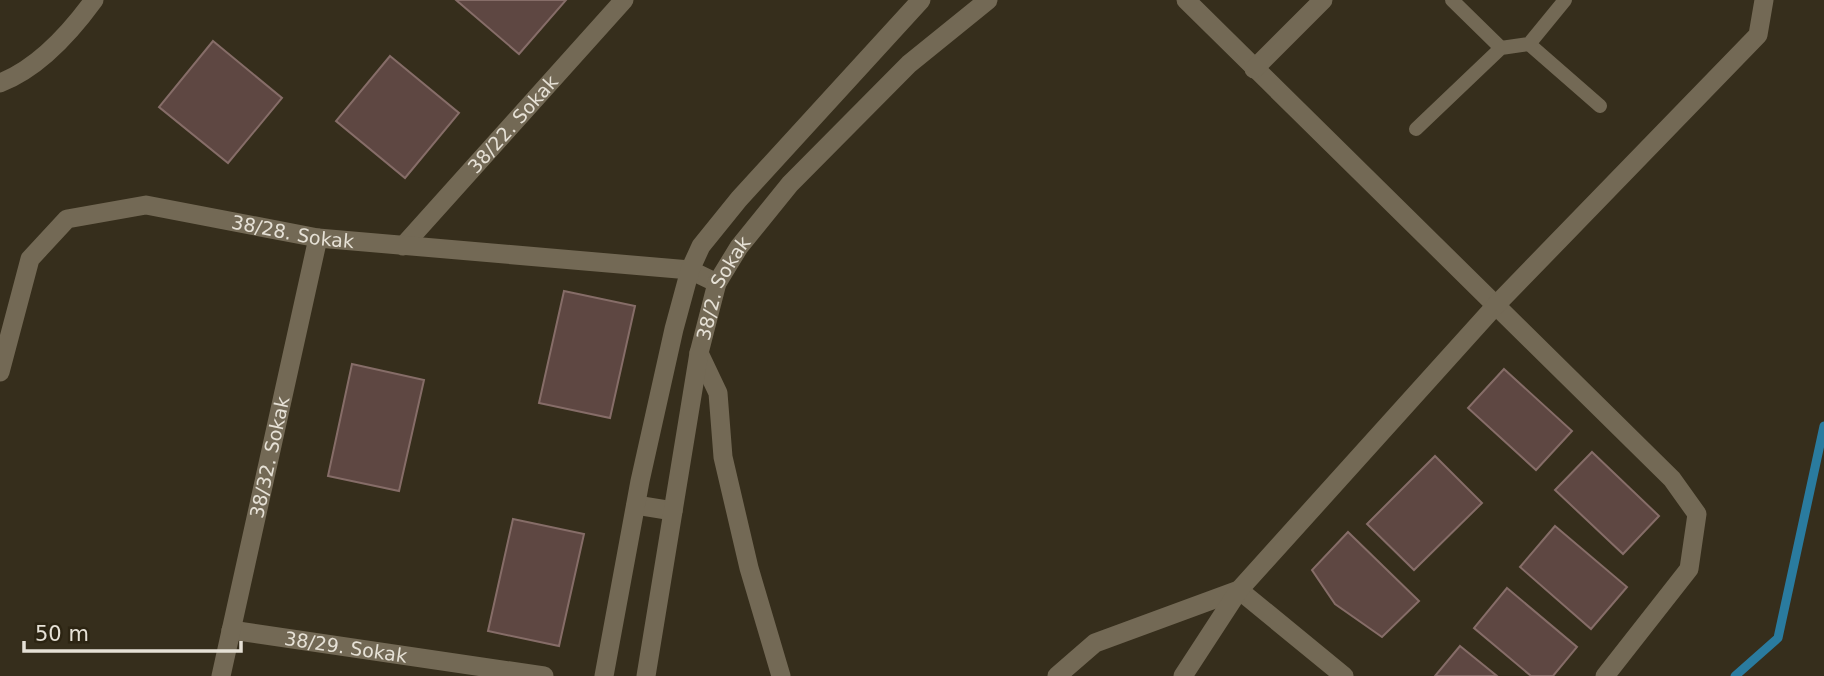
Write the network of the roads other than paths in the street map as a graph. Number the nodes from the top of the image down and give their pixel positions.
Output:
1 (94, 0) edge
2 (624, 0) edge
3 (921, 0) edge
4 (988, 0) edge
5 (1323, 0) edge
6 (1452, 0) edge
7 (1565, 0) edge
8 (1764, 0) edge
9 (1186, 3) edge
10 (1529, 44) junction
11 (1500, 48) junction
12 (1254, 69) junction
13 (0, 83) edge
14 (1600, 106) dead end
15 (1416, 129) dead end
16 (318, 238) junction
17 (403, 246) junction
18 (691, 270) junction
19 (717, 283) junction
20 (1497, 304) junction
21 (699, 353) junction
22 (0, 372) edge
23 (636, 505) junction
24 (673, 511) junction
25 (1239, 590) junction
26 (231, 630) junction
27 (221, 676) edge
28 (544, 676) edge
29 (604, 676) edge
30 (646, 676) edge
31 (781, 676) edge
32 (1057, 676) edge
33 (1183, 676) edge
34 (1344, 676) edge
35 (1605, 676) edge

1 - 13 street
2 - 17 street, 38/22. Sokak
3 - 18 street, 38/2. Sokak
4 - 19 street, 38/2. Sokak
5 - 12 street
6 - 11 lane
7 - 10 lane
8 - 20 street
9 - 12 street
10 - 11 lane
10 - 14 lane
11 - 15 lane
12 - 20 street
16 - 17 street, 38/28. Sokak
16 - 22 street, 38/28. Sokak
16 - 26 street, 38/32. Sokak
17 - 18 street, 38/28. Sokak
18 - 19 street
18 - 23 street, 38/2. Sokak
19 - 21 street, 38/2. Sokak
20 - 25 street
20 - 35 street
21 - 24 street, 38/2. Sokak
21 - 31 street
23 - 24 street
23 - 29 street, 38/2. Sokak
24 - 30 street, 38/2. Sokak
25 - 32 street
25 - 33 street
25 - 34 street
26 - 27 street, 38/32. Sokak
26 - 28 street, 38/29. Sokak

